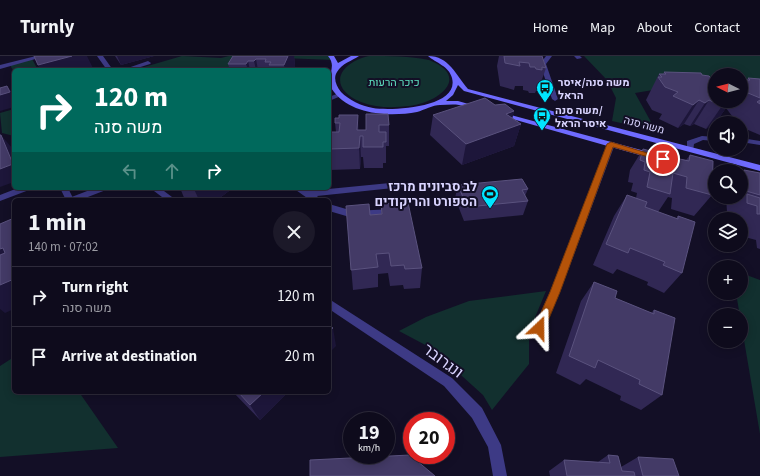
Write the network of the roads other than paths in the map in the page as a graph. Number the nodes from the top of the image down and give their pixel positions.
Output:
1 (43, 56) edge
2 (100, 56) edge
3 (331, 56) edge
4 (356, 56) edge
5 (431, 56) edge
6 (549, 56) edge
7 (148, 63) dead end
8 (0, 67) edge
9 (109, 68) edge
10 (132, 68) edge
11 (336, 68) junction
12 (456, 79) junction
13 (340, 95) junction
14 (331, 98) edge
15 (555, 99) dead end
16 (438, 103) junction
17 (708, 138) edge
18 (748, 141) edge
19 (760, 143) edge
20 (611, 144) junction
21 (690, 149) junction
22 (661, 158) edge
23 (689, 167) edge
24 (760, 168) edge
25 (708, 171) edge
26 (400, 185) dead end
27 (21, 190) edge
28 (98, 190) edge
29 (157, 190) edge
30 (300, 190) edge
31 (307, 194) junction
32 (0, 198) edge
33 (76, 198) edge
34 (169, 198) edge
35 (314, 198) edge
36 (331, 208) edge
37 (401, 211) edge
38 (331, 304) edge
39 (539, 328) dead end
40 (500, 476) edge

1 - 8 street
2 - 9 street
3 - 11 street
4 - 11 street
5 - 12 street, משה סנה
6 - 15 street
7 - 10 street
11 - 13 street
12 - 16 street
12 - 21 street, משה סנה
13 - 14 street
13 - 16 street
16 - 20 street
17 - 21 street
18 - 19 street
20 - 22 street
20 - 39 street
21 - 24 street, משה סנה
23 - 25 street
26 - 31 street
27 - 32 street
28 - 33 street
29 - 34 street
30 - 31 street
31 - 35 street
36 - 37 street
38 - 40 street, ונגרובר

